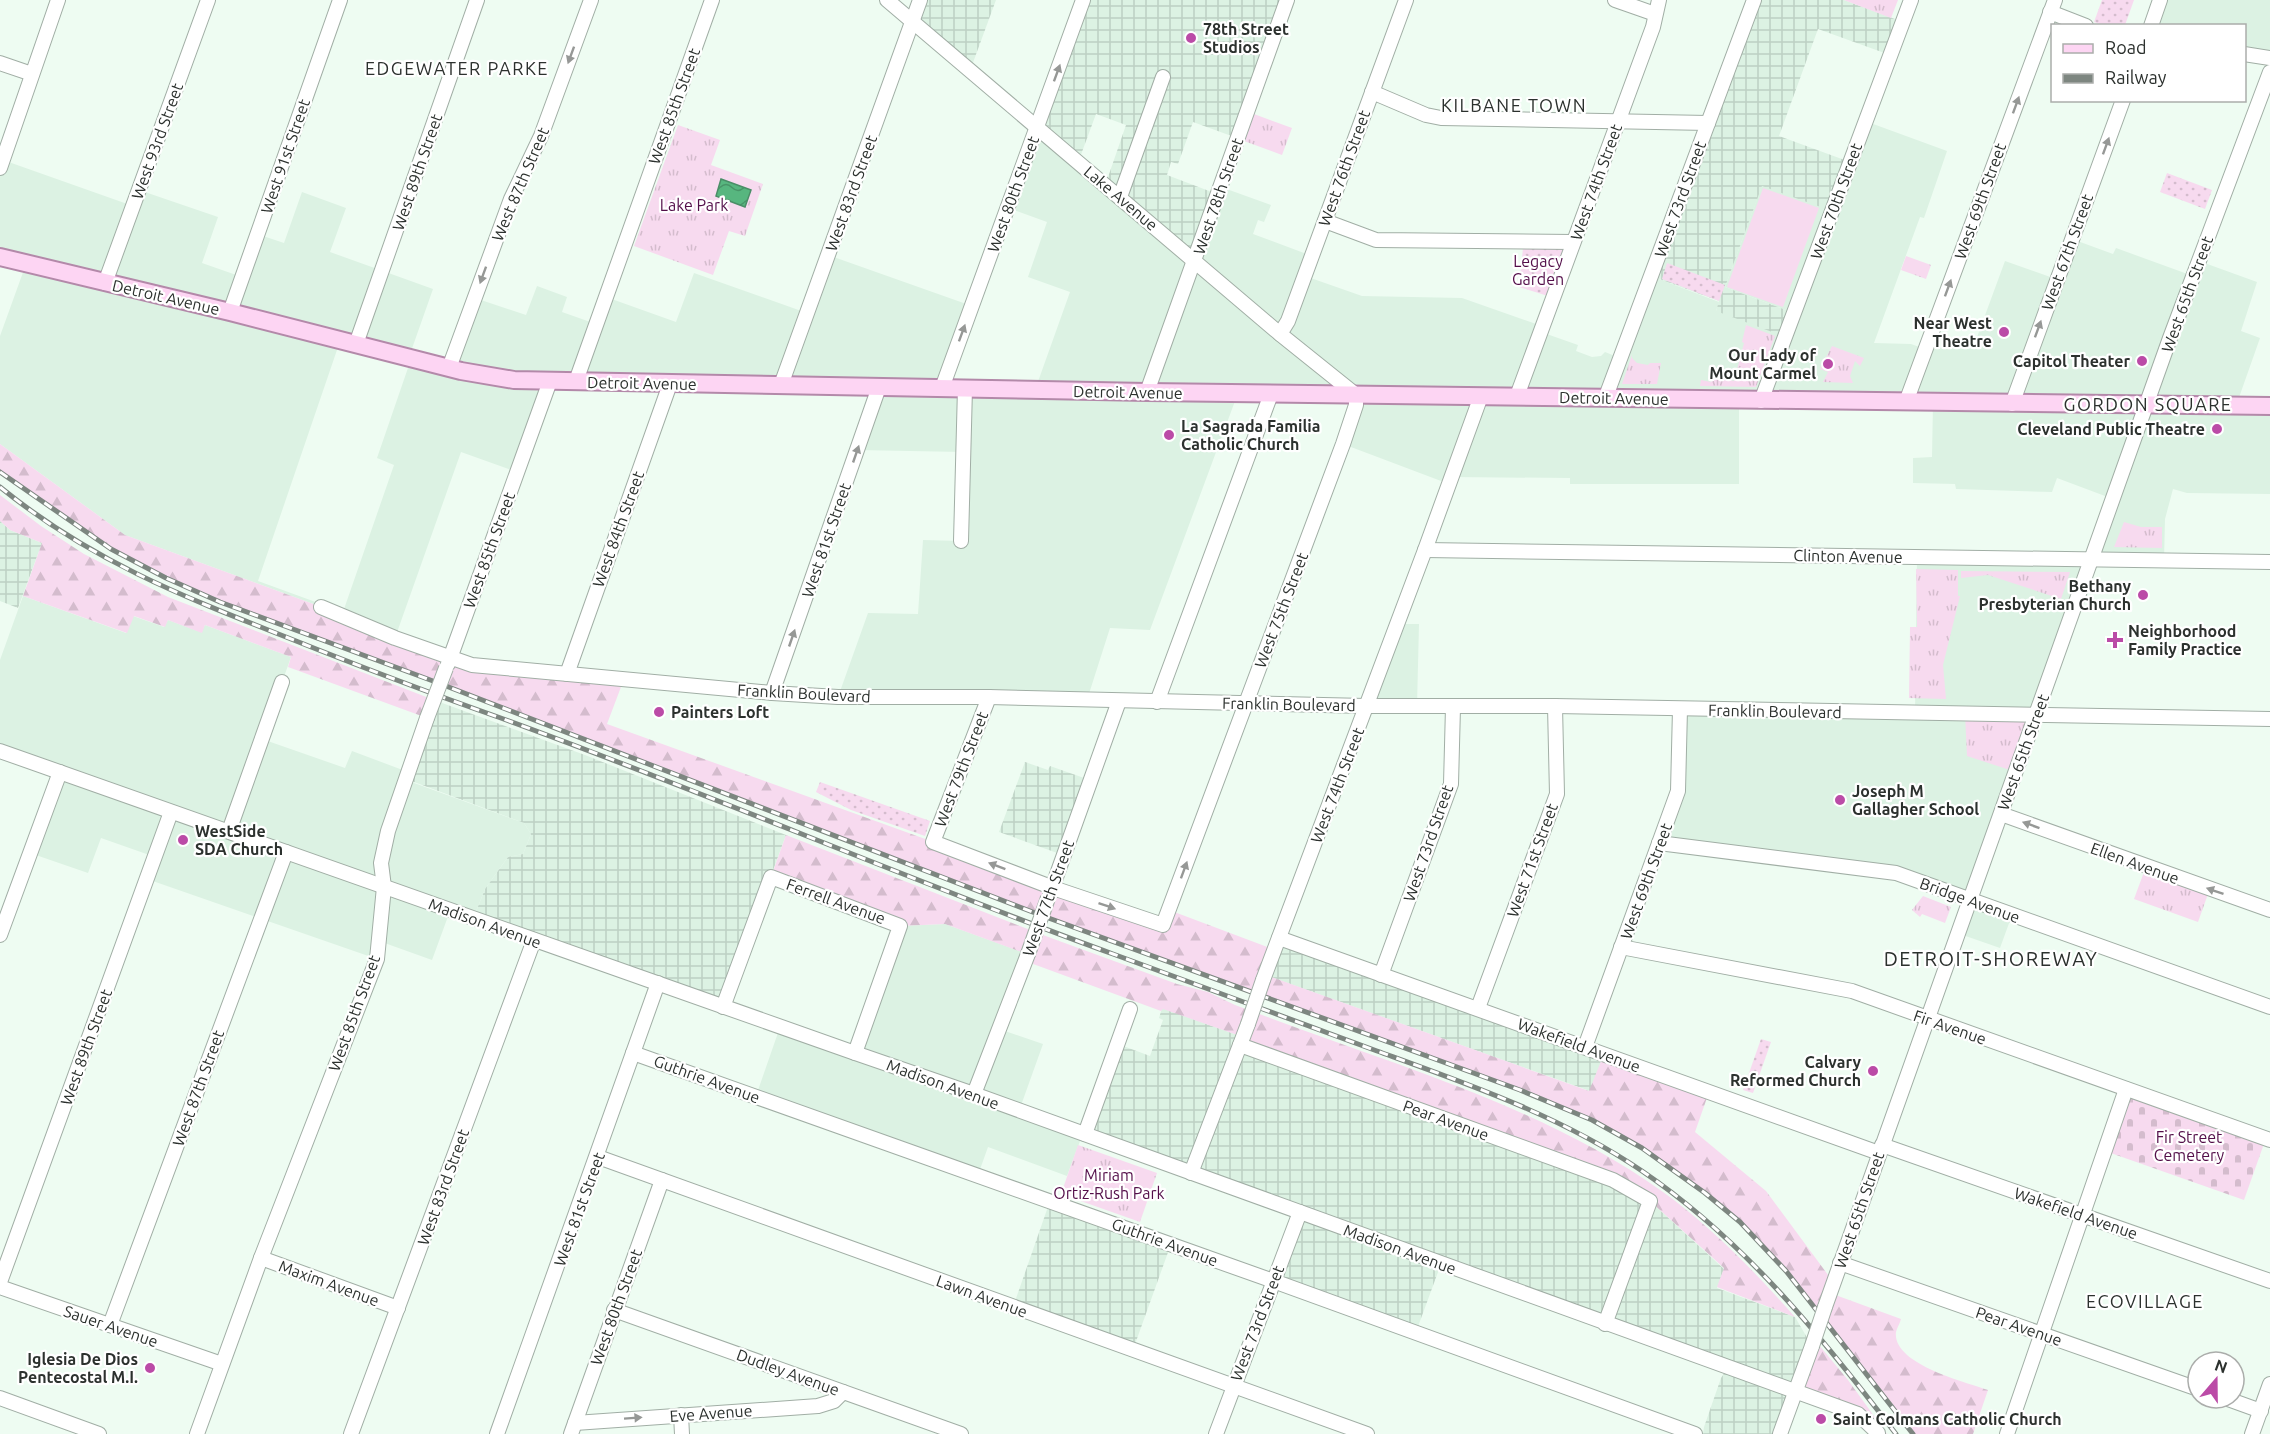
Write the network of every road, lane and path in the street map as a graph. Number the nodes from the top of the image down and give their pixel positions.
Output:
1 (58, 0) edge
2 (208, 0) edge
3 (340, 0) edge
4 (477, 0) edge
5 (591, 0) edge
6 (712, 0) edge
7 (887, 0) edge
8 (920, 0) edge
9 (1083, 0) edge
10 (1287, 0) edge
11 (1406, 0) edge
12 (1615, 0) edge
13 (1754, 0) edge
14 (1911, 0) edge
15 (2160, 0) edge
16 (2052, 6) edge
17 (1657, 7) edge
18 (912, 21) junction
19 (2083, 24) edge
20 (2152, 24) edge
21 (2246, 54) edge
22 (2270, 58) edge
23 (0, 63) edge
24 (2270, 72) edge
25 (32, 74) junction
26 (1163, 77) dead end
27 (1372, 92) junction
28 (2122, 102) edge
29 (1618, 121) junction
30 (1708, 123) junction
31 (1037, 128) junction
32 (0, 168) edge
33 (1120, 197) junction
34 (1325, 221) junction
35 (1573, 242) junction
36 (0, 257) edge
37 (1195, 262) junction
38 (105, 283) junction
39 (230, 312) junction
40 (1280, 334) junction
41 (356, 344) junction
42 (449, 368) junction
43 (550, 381) junction
44 (576, 381) junction
45 (670, 384) junction
46 (781, 385) junction
47 (879, 387) junction
48 (942, 388) junction
49 (965, 388) junction
50 (1147, 392) junction
51 (1271, 393) junction
52 (1356, 394) junction
53 (1481, 396) junction
54 (1517, 396) junction
55 (1605, 399) junction
56 (1761, 401) junction
57 (1906, 402) junction
58 (2012, 404) junction
59 (2146, 406) junction
60 (2270, 406) edge
61 (961, 541) dead end
62 (1425, 550) junction
63 (2092, 560) junction
64 (2270, 562) edge
65 (321, 607) dead end
66 (448, 663) junction
67 (567, 674) junction
68 (282, 682) dead end
69 (772, 693) junction
70 (989, 697) junction
71 (1119, 702) junction
72 (1157, 702) junction
73 (1246, 703) junction
74 (1366, 706) junction
75 (1555, 706) junction
76 (1453, 707) junction
77 (1680, 709) junction
78 (2036, 715) junction
79 (2270, 719) edge
80 (0, 751) edge
81 (60, 772) junction
82 (171, 812) junction
83 (2001, 814) junction
84 (229, 831) junction
85 (1659, 843) junction
86 (286, 852) junction
87 (384, 887) junction
88 (1050, 892) junction
89 (1969, 900) junction
90 (2270, 910) edge
91 (0, 936) edge
92 (1279, 938) junction
93 (534, 940) junction
94 (1622, 947) junction
95 (1381, 975) junction
96 (658, 983) junction
97 (2270, 1006) edge
98 (723, 1007) junction
99 (1478, 1008) junction
100 (1130, 1009) dead end
101 (1926, 1019) junction
102 (1240, 1045) junction
103 (1585, 1047) junction
104 (633, 1053) junction
105 (855, 1053) junction
106 (2127, 1089) junction
107 (974, 1094) junction
108 (1085, 1134) junction
109 (2270, 1140) edge
110 (1881, 1149) junction
111 (598, 1157) junction
112 (1191, 1173) junction
113 (662, 1180) junction
114 (1300, 1212) junction
115 (2082, 1215) junction
116 (261, 1258) junction
117 (1840, 1263) junction
118 (1273, 1280) junction
119 (2270, 1281) edge
120 (0, 1282) edge
121 (0, 1287) edge
122 (398, 1308) junction
123 (615, 1310) junction
124 (1605, 1323) junction
125 (110, 1325) junction
126 (2041, 1333) junction
127 (222, 1364) junction
128 (2270, 1384) edge
129 (2186, 1385) edge
130 (1233, 1387) junction
131 (843, 1392) junction
132 (1796, 1393) junction
133 (0, 1398) edge
134 (2246, 1406) edge
135 (2261, 1411) junction
136 (681, 1415) junction
137 (573, 1428) edge
138 (1878, 1432) dead end
139 (99, 1434) edge
140 (197, 1434) edge
141 (351, 1434) edge
142 (497, 1434) edge
143 (682, 1434) edge
144 (961, 1434) edge
145 (1216, 1434) edge
146 (1367, 1434) edge
147 (1695, 1434) edge
148 (1780, 1434) edge
149 (2007, 1434) edge
150 (2252, 1434) edge

1 - 25 street
2 - 38 street, West 93rd Street
3 - 39 street, West 91st Street
4 - 41 street, West 89th Street
5 -> 42 street, West 87th Street
6 - 44 street, West 85th Street
7 - 18 street, Lake Avenue
8 - 18 street, West 83rd Street
31 -> 9 street, West 80th Street
10 - 37 street, West 78th Street
11 - 27 street, West 76th Street
12 - 17 street
13 - 30 street, West 73rd Street
14 - 56 street, West 70th Street
15 - 20 street
16 - 19 street
57 -> 16 street, West 69th Street
17 - 29 street, West 74th Street
18 - 31 street, Lake Avenue
18 - 46 street, West 83rd Street
21 - 22 street
23 - 25 street
24 - 59 street, West 65th Street
25 - 32 street
26 - 33 street
27 - 29 street
27 - 34 street, West 76th Street
58 -> 28 street, West 67th Street
29 - 30 street
29 - 35 street, West 74th Street
30 - 55 street, West 73rd Street
31 - 33 street, Lake Avenue
48 -> 31 street, West 80th Street
33 - 37 street, Lake Avenue
34 - 35 street
34 - 40 street, West 76th Street
35 - 54 street, West 74th Street
36 - 38 main road, Detroit Avenue
37 - 40 street, Lake Avenue
37 - 50 street, West 78th Street
38 - 39 main road, Detroit Avenue
39 - 41 main road, Detroit Avenue
40 - 52 street, Lake Avenue
41 - 42 main road, Detroit Avenue
42 - 43 main road, Detroit Avenue
43 - 44 main road, Detroit Avenue
43 - 66 street, West 85th Street
44 - 45 main road, Detroit Avenue
45 - 46 main road, Detroit Avenue
45 - 67 street, West 84th Street
46 - 47 main road, Detroit Avenue
47 - 48 main road, Detroit Avenue
69 -> 47 street, West 81st Street
48 - 49 main road, Detroit Avenue
49 - 50 main road, Detroit Avenue
49 - 61 street
50 - 51 main road, Detroit Avenue
51 - 52 main road, Detroit Avenue
51 - 72 street
52 - 53 main road, Detroit Avenue
52 - 73 street, West 75th Street
53 - 54 main road, Detroit Avenue
53 - 62 street, West 74th Street
54 - 55 main road, Detroit Avenue
55 - 56 main road, Detroit Avenue
56 - 57 main road, Detroit Avenue
57 - 58 main road, Detroit Avenue
58 - 59 main road, Detroit Avenue
59 - 60 main road, Detroit Avenue
59 - 63 street, West 65th Street
62 - 63 street, Clinton Avenue
62 - 74 street, West 74th Street
63 - 64 street, Clinton Avenue
63 - 78 street, West 65th Street
65 - 66 street, Franklin Boulevard
66 - 67 street, Franklin Boulevard
66 - 87 street, West 85th Street, bridge
67 - 69 street, Franklin Boulevard
68 - 84 street
69 - 70 street, Franklin Boulevard
70 - 71 street, Franklin Boulevard
88 -> 70 street, West 79th Street
71 - 72 street, Franklin Boulevard
71 - 88 street, West 77th Street
72 - 73 street, Franklin Boulevard
73 - 74 street, Franklin Boulevard
88 -> 73 street, West 75th Street
74 - 76 street, Franklin Boulevard
74 - 92 street, West 74th Street
75 - 76 street, Franklin Boulevard
75 - 77 street, Franklin Boulevard
75 - 99 street, West 71st Street
76 - 95 street, West 73rd Street
77 - 78 street, Franklin Boulevard
77 - 85 street, West 69th Street
78 - 79 street, Franklin Boulevard
78 - 83 street, West 65th Street
80 - 81 street, Madison Avenue
81 - 82 street, Madison Avenue
81 - 91 street
82 - 84 street, Madison Avenue
82 - 120 street, West 89th Street
83 - 89 street, West 65th Street
90 -> 83 street, Ellen Avenue
84 - 86 street, Madison Avenue
85 - 89 street, Bridge Avenue
85 - 94 street, West 69th Street
86 - 87 street, Madison Avenue
86 - 125 street, West 87th Street
87 - 93 street, Madison Avenue
87 - 116 street, West 85th Street
88 - 107 street, West 77th Street, bridge
89 - 97 street, Bridge Avenue
89 - 101 street, West 65th Street
92 - 95 street, Wakefield Avenue
92 - 102 street, West 74th Street, bridge
93 - 96 street, Madison Avenue
93 - 122 street, West 83rd Street
94 - 101 street, Fir Avenue
94 - 103 street, West 69th Street
95 - 99 street, Wakefield Avenue
96 - 98 street, Madison Avenue
96 - 104 street, West 81st Street
98 - 105 street, Madison Avenue
98 - 105 street, Ferrell Avenue
99 - 103 street, Wakefield Avenue
100 - 108 street
101 - 106 street, Fir Avenue
101 - 110 street, West 65th Street
102 - 112 street, West 74th Street
102 - 124 street, Pear Avenue
103 - 110 street, Wakefield Avenue
104 - 111 street, West 81st Street
104 - 118 street, Guthrie Avenue
105 - 107 street, Madison Avenue
106 - 109 street, Fir Avenue
106 - 115 street
107 - 108 street, Madison Avenue
108 - 112 street, Madison Avenue
110 - 115 street, Wakefield Avenue
110 - 117 street, West 65th Street
111 - 113 street, Lawn Avenue
111 - 142 street, West 81st Street
112 - 114 street, Madison Avenue
113 - 123 street, West 80th Street
113 - 130 street, Lawn Avenue
114 - 118 street, West 73rd Street
114 - 124 street, Madison Avenue
115 - 119 street, Wakefield Avenue
115 - 126 street
116 - 122 street, Maxim Avenue
116 - 127 street, West 85th Street
117 - 126 street, Pear Avenue
117 - 132 street, West 65th Street, bridge
118 - 130 street, West 73rd Street
118 - 147 street, Guthrie Avenue
121 - 125 street, Sauer Avenue
122 - 141 street, West 83rd Street
123 - 131 street, Dudley Avenue
123 - 137 street, West 80th Street
124 - 132 street, Madison Avenue
125 - 127 street, Sauer Avenue
126 - 129 street, Pear Avenue
126 - 149 street
127 - 140 street, West 85th Street
128 - 135 street
130 - 145 street, West 73rd Street
130 - 146 street, Lawn Avenue
131 - 136 street, Eve Avenue
131 - 144 street, Dudley Avenue
132 - 138 street, Madison Avenue
132 - 148 street, West 65th Street
133 - 139 street
134 - 135 street
135 - 150 street
137 -> 136 street, Eve Avenue
136 - 143 street

